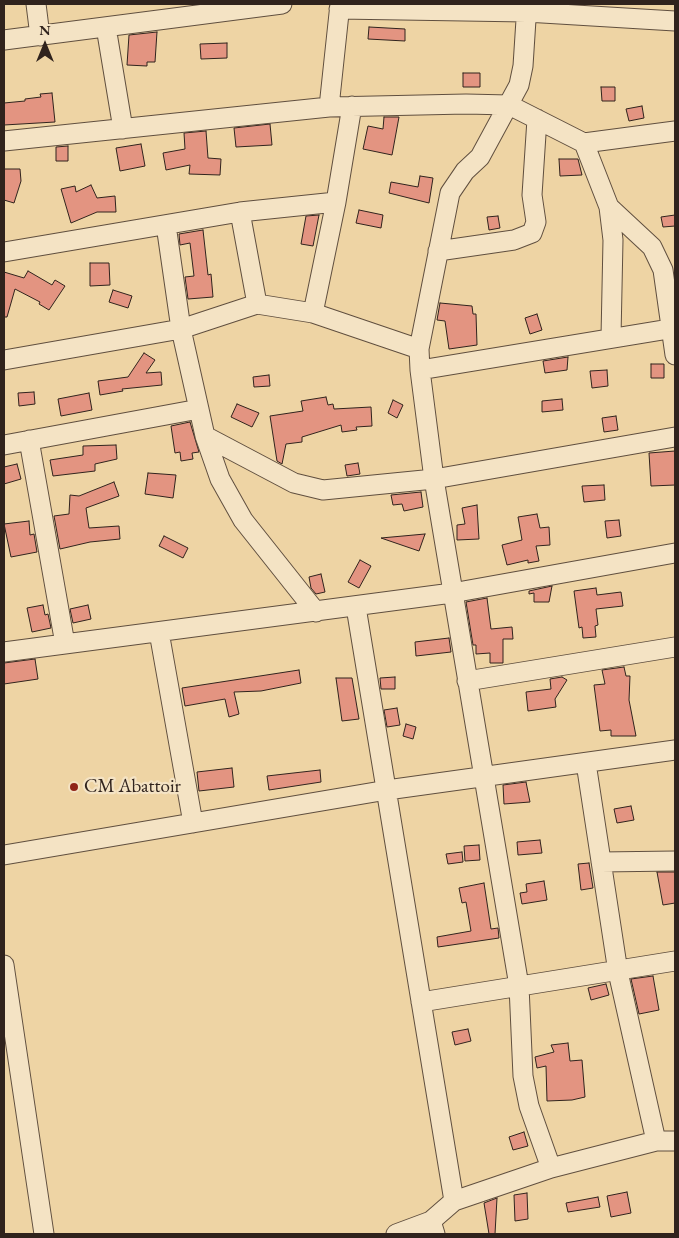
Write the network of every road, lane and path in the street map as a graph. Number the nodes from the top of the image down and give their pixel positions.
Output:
1 (36, 4) edge
2 (282, 4) edge
3 (340, 6) edge
4 (437, 7) edge
5 (527, 8) edge
6 (675, 21) edge
7 (106, 27) junction
8 (40, 36) junction
9 (4, 40) edge
10 (509, 105) junction
11 (352, 106) junction
12 (329, 107) junction
13 (537, 119) junction
14 (123, 129) junction
15 (675, 131) edge
16 (4, 141) edge
17 (584, 143) junction
18 (336, 202) junction
19 (609, 207) junction
20 (240, 212) junction
21 (166, 226) junction
22 (438, 251) junction
23 (4, 252) edge
24 (258, 304) junction
25 (312, 312) junction
26 (673, 328) edge
27 (181, 329) junction
28 (611, 337) junction
29 (419, 349) junction
30 (675, 355) edge
31 (4, 360) edge
32 (420, 370) junction
33 (199, 409) junction
34 (205, 436) junction
35 (675, 437) edge
36 (29, 440) junction
37 (4, 444) edge
38 (434, 479) junction
39 (675, 553) edge
40 (452, 594) junction
41 (356, 607) junction
42 (316, 612) junction
43 (160, 632) junction
44 (65, 644) junction
45 (675, 647) edge
46 (4, 652) edge
47 (467, 681) junction
48 (675, 750) edge
49 (586, 763) junction
50 (483, 777) junction
51 (387, 790) junction
52 (193, 823) junction
53 (4, 855) edge
54 (675, 861) edge
55 (601, 862) junction
56 (675, 961) edge
57 (4, 965) edge
58 (618, 972) junction
59 (519, 986) junction
60 (421, 1002) junction
61 (656, 1140) junction
62 (675, 1141) edge
63 (552, 1168) junction
64 (454, 1201) junction
65 (433, 1228) edge
66 (44, 1234) edge
67 (396, 1234) edge

1 - 8 street
2 - 7 street
3 - 4 street
3 - 12 street
4 - 5 street
5 - 6 street
5 - 10 street
7 - 8 street
7 - 14 street
8 - 9 street
10 - 11 street
10 - 13 street
10 - 22 street
11 - 12 street
11 - 18 street
12 - 14 street
13 - 17 street
13 - 22 street
14 - 16 street
15 - 17 street
17 - 19 street
18 - 20 street
18 - 25 street
19 - 26 street
19 - 28 street
20 - 21 street
20 - 24 street
21 - 23 street
21 - 27 street
22 - 29 street
24 - 25 street
24 - 27 street
25 - 29 street
26 - 28 street
26 - 30 street
27 - 31 street
27 - 33 street
28 - 32 street
29 - 32 street
32 - 38 street
33 - 34 street
33 - 36 street
34 - 38 street
34 - 42 street
35 - 38 street
36 - 37 street
36 - 44 street
38 - 40 street
39 - 40 street
40 - 41 street
40 - 47 street
41 - 42 street
41 - 51 street
42 - 43 street
43 - 44 street
43 - 52 street
44 - 46 street
45 - 47 street
47 - 50 street
48 - 49 street
49 - 50 street
49 - 55 street
50 - 51 street
50 - 59 street
51 - 52 street
51 - 60 street
52 - 53 street
54 - 55 street
55 - 58 street
56 - 58 street
57 - 66 street
58 - 59 street
58 - 61 street
59 - 60 street
59 - 63 street
60 - 64 street
61 - 62 street
61 - 63 street
63 - 64 street
64 - 65 street
65 - 67 street

